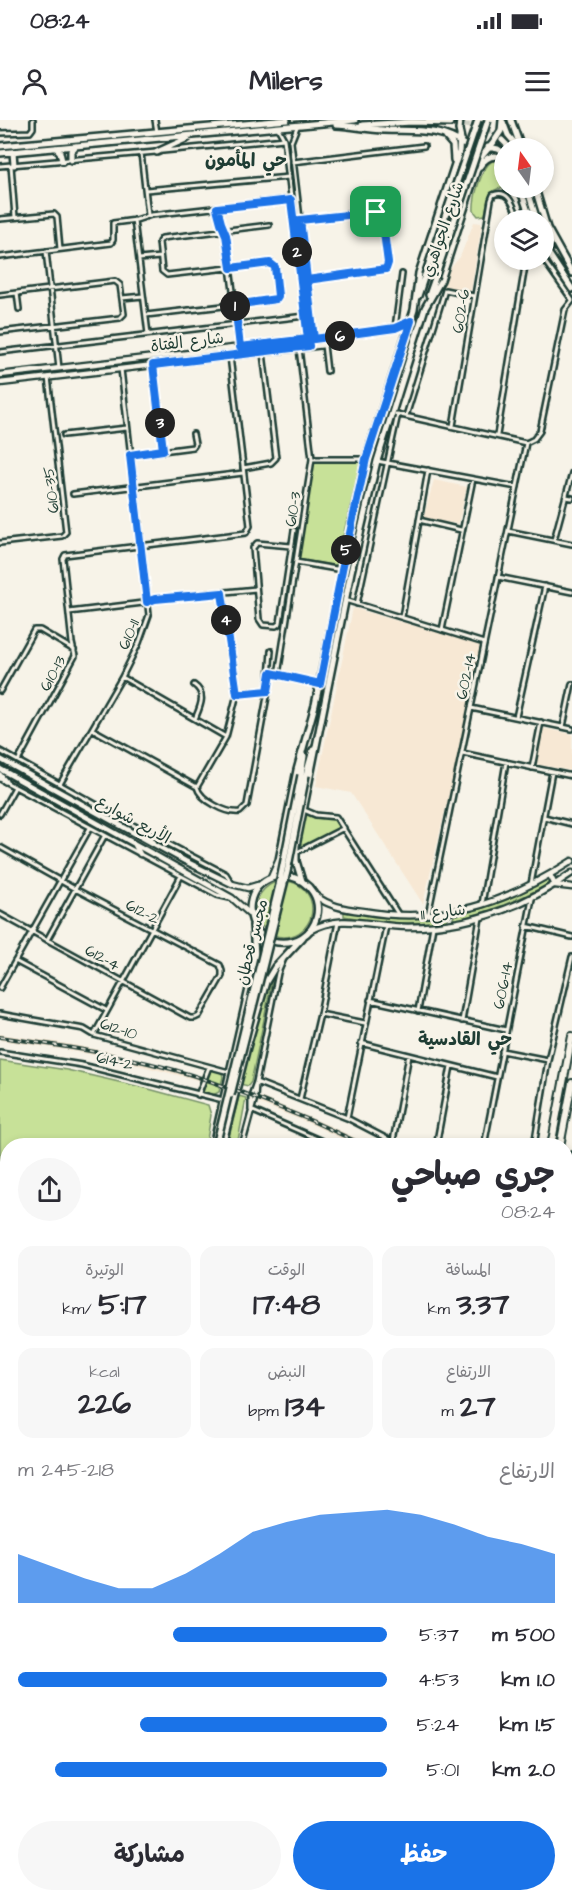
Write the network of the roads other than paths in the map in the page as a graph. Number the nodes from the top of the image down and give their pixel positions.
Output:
1 (33, 120) edge
2 (155, 120) edge
3 (282, 120) edge
4 (287, 120) edge
5 (355, 120) edge
6 (460, 120) edge
7 (478, 120) edge
8 (488, 120) edge
9 (512, 120) edge
10 (502, 121) edge
11 (225, 123) edge
12 (450, 123) dead end
13 (317, 124) junction
14 (348, 125) junction
15 (298, 126) junction
16 (278, 128) junction
17 (157, 132) junction
18 (0, 133) edge
19 (439, 133) junction
20 (198, 135) junction
21 (511, 138) edge
22 (517, 138) edge
23 (284, 139) junction
24 (462, 142) junction
25 (0, 146) edge
26 (76, 146) junction
27 (424, 146) dead end
28 (490, 146) junction
29 (54, 148) junction
30 (494, 148) edge
31 (13, 152) junction
32 (157, 152) junction
33 (0, 153) edge
34 (141, 153) junction
35 (494, 156) edge
36 (62, 160) junction
37 (71, 160) junction
38 (293, 162) junction
39 (13, 165) junction
40 (454, 165) junction
41 (0, 166) edge
42 (477, 169) junction
43 (295, 172) junction
44 (288, 175) junction
45 (146, 190) junction
46 (538, 198) edge
47 (291, 200) junction
48 (217, 208) junction
49 (515, 210) edge
50 (148, 215) junction
51 (15, 217) junction
52 (0, 219) edge
53 (134, 220) junction
54 (300, 220) junction
55 (269, 225) dead end
56 (225, 230) junction
57 (60, 250) junction
58 (46, 251) junction
59 (160, 256) junction
60 (0, 257) edge
61 (139, 259) junction
62 (554, 261) edge
63 (231, 268) junction
64 (524, 270) edge
65 (551, 270) edge
66 (572, 273) edge
67 (402, 274) dead end
68 (307, 280) junction
69 (50, 289) junction
70 (572, 289) edge
71 (16, 293) junction
72 (0, 295) edge
73 (143, 296) junction
74 (474, 296) junction
75 (122, 298) junction
76 (572, 301) edge
77 (235, 305) junction
78 (425, 308) junction
79 (19, 309) dead end
80 (414, 310) junction
81 (146, 315) junction
82 (305, 316) junction
83 (411, 321) junction
84 (237, 324) junction
85 (54, 326) junction
86 (395, 328) junction
87 (0, 332) edge
88 (148, 334) junction
89 (308, 339) junction
90 (314, 339) junction
91 (56, 345) junction
92 (324, 345) joint
93 (309, 346) junction
94 (315, 346) junction
95 (240, 347) junction
96 (299, 348) junction
97 (0, 352) edge
98 (263, 352) junction
99 (169, 355) junction
100 (230, 356) junction
101 (170, 363) junction
102 (153, 365) junction
103 (59, 368) junction
104 (121, 369) junction
105 (327, 371) dead end
106 (0, 375) edge
107 (48, 377) junction
108 (0, 383) edge
109 (395, 413) junction
110 (406, 417) junction
111 (453, 426) junction
112 (128, 428) junction
113 (193, 434) dead end
114 (64, 435) dead end
115 (497, 435) junction
116 (526, 442) junction
117 (163, 450) junction
118 (130, 455) junction
119 (312, 459) junction
120 (366, 459) junction
121 (377, 461) junction
122 (388, 463) junction
123 (243, 468) junction
124 (428, 470) junction
125 (243, 473) junction
126 (572, 473) edge
127 (473, 479) junction
128 (134, 487) junction
129 (517, 488) junction
130 (73, 494) dead end
131 (566, 497) junction
132 (572, 498) edge
133 (419, 520) junction
134 (294, 530) dead end
135 (462, 530) junction
136 (508, 531) junction
137 (554, 540) junction
138 (0, 543) edge
139 (572, 544) edge
140 (141, 545) junction
141 (291, 546) junction
142 (296, 562) junction
143 (342, 570) junction
144 (498, 577) junction
145 (545, 586) junction
146 (256, 589) junction
147 (572, 592) edge
148 (222, 593) junction
149 (345, 600) junction
150 (147, 602) junction
151 (357, 603) junction
152 (69, 612) junction
153 (402, 617) junction
154 (442, 630) junction
155 (484, 643) junction
156 (74, 650) junction
157 (271, 651) dead end
158 (271, 673) junction
159 (278, 675) junction
160 (122, 677) junction
161 (320, 684) junction
162 (572, 684) edge
163 (194, 685) dead end
164 (0, 691) edge
165 (268, 691) junction
166 (237, 694) junction
167 (471, 708) junction
168 (516, 717) junction
169 (195, 719) junction
170 (541, 722) junction
171 (563, 727) junction
172 (92, 729) junction
173 (572, 729) edge
174 (226, 737) junction
175 (306, 742) junction
176 (315, 746) junction
177 (0, 751) edge
178 (462, 753) junction
179 (0, 759) edge
180 (18, 761) junction
181 (506, 762) junction
182 (532, 768) junction
183 (0, 769) edge
184 (38, 772) junction
185 (552, 772) junction
186 (303, 775) junction
187 (572, 776) edge
188 (2, 778) edge
189 (35, 778) junction
190 (60, 784) junction
191 (15, 787) junction
192 (196, 787) junction
193 (304, 810) junction
194 (0, 814) edge
195 (544, 817) junction
196 (572, 824) edge
197 (90, 827) junction
198 (344, 828) junction
199 (144, 831) junction
200 (105, 836) junction
201 (135, 845) junction
202 (155, 845) junction
203 (0, 847) edge
204 (296, 853) junction
205 (140, 854) junction
206 (572, 861) edge
207 (572, 873) edge
208 (550, 875) junction
209 (181, 876) junction
210 (278, 876) dead end
211 (289, 876) dead end
212 (271, 878) junction
213 (61, 881) junction
214 (302, 881) junction
215 (232, 884) junction
216 (261, 884) junction
217 (531, 885) junction
218 (555, 885) junction
219 (572, 888) edge
220 (75, 889) junction
221 (314, 894) junction
222 (232, 898) junction
223 (532, 899) junction
224 (482, 906) junction
225 (450, 913) junction
226 (0, 914) edge
227 (250, 914) junction
228 (399, 915) junction
229 (428, 915) junction
230 (480, 918) junction
231 (339, 921) junction
232 (452, 924) junction
233 (253, 925) junction
234 (433, 926) junction
235 (526, 926) junction
236 (386, 927) junction
237 (151, 929) junction
238 (309, 931) junction
239 (32, 932) junction
240 (263, 937) dead end
241 (303, 937) junction
242 (572, 937) edge
243 (47, 940) junction
244 (272, 941) dead end
245 (287, 954) junction
246 (572, 957) edge
247 (15, 961) junction
248 (123, 981) junction
249 (1, 982) edge
250 (0, 988) edge
251 (370, 1000) junction
252 (107, 1010) junction
253 (418, 1011) junction
254 (0, 1014) edge
255 (320, 1014) junction
256 (195, 1018) joint
257 (462, 1021) junction
258 (365, 1023) junction
259 (506, 1030) junction
260 (94, 1035) junction
261 (572, 1036) edge
262 (361, 1043) junction
263 (502, 1051) junction
264 (0, 1052) edge
265 (409, 1055) junction
266 (548, 1060) junction
267 (451, 1066) junction
268 (209, 1067) junction
269 (229, 1072) junction
270 (497, 1077) junction
271 (256, 1082) junction
272 (572, 1083) edge
273 (198, 1095) junction
274 (223, 1100) junction
275 (300, 1100) junction
276 (251, 1110) junction
277 (347, 1118) junction
278 (218, 1138) edge
279 (219, 1138) edge
280 (219, 1138) edge
281 (244, 1138) edge
282 (315, 1138) edge
283 (387, 1138) edge
284 (394, 1138) edge
285 (438, 1138) edge
286 (486, 1138) edge
287 (535, 1138) edge
288 (553, 1138) edge
289 (562, 1138) edge

1 - 18 street
2 - 17 street
3 - 4 main road
3 - 11 main road
5 - 13 main road
6 - 24 main road, شارع الجواهري
7 - 80 main road, bridge
8 - 78 main road, bridge
9 - 22 main road
10 - 21 main road
10 - 28 main road, شارع الجواهري
11 - 17 main road
12 - 14 main road
13 - 14 main road
13 - 15 main road
14 - 19 main road
15 - 16 main road
15 - 38 street
16 - 20 main road
16 - 23 street
17 - 25 main road
19 - 24 main road
19 - 40 main road
20 - 26 main road
20 - 32 main road
23 - 32 street
23 - 44 street
24 - 28 main road
24 - 40 main road, شارع الجواهري
26 - 29 main road
26 - 37 main road
27 - 38 street
28 - 30 main road
28 - 42 main road, شارع الجواهري
29 - 31 main road
29 - 36 main road
31 - 33 main road
31 - 39 main road
32 - 34 street
34 - 37 street
34 - 45 street
35 - 42 main road
36 - 37 street
36 - 39 street
38 - 43 street
39 - 41 street
39 - 51 street
40 - 42 main road
40 - 80 main road, شارع الجواهري
42 - 78 main road, شارع الجواهري
43 - 44 street
43 - 54 street
44 - 45 street
44 - 47 street
45 - 50 street
46 - 66 main road
47 - 48 street
47 - 82 street
48 - 50 street
48 - 56 street
49 - 74 street, 602-6
50 - 53 street
51 - 52 street
51 - 57 street
53 - 57 street
53 - 61 street
54 - 68 street
54 - 68 street
55 - 56 street
56 - 59 street
56 - 63 street
57 - 58 street
58 - 60 street
58 - 69 street
59 - 61 street
59 - 63 street
61 - 73 street
62 - 70 main road
63 - 77 street
63 - 77 street
64 - 115 street
65 - 76 street
67 - 86 street
68 - 90 street
69 - 71 street
69 - 75 street
69 - 85 street
71 - 72 street
71 - 79 street
73 - 75 street
73 - 81 street
74 - 110 street
74 - 111 street, 602-6
75 - 85 street
76 - 116 street
77 - 81 street
77 - 84 street
78 - 109 main road, شارع الجواهري
80 - 83 main road, شارع الجواهري
81 - 88 street
82 - 84 street
82 - 89 street
83 - 86 street, شارع الفتاة
83 - 120 main road, شارع الجواهري
84 - 88 street
84 - 95 street
85 - 87 street
85 - 91 street
86 - 90 street, شارع الفتاة
88 - 91 street
89 - 90 street, شارع الفتاة
89 - 93 street
89 - 95 street, شارع الفتاة
90 - 94 street
91 - 97 street
91 - 103 street
92 - 94 street, شارع الفتاة
92 - 105 street
93 - 94 street, شارع الفتاة
93 - 96 street, شارع الفتاة
95 - 99 street, شارع الفتاة
96 - 98 street, شارع الفتاة
96 - 119 street, 610-3
98 - 100 street, شارع الفتاة
98 - 123 street
99 - 101 street
99 - 103 street, شارع الفتاة
100 - 101 street, شارع الفتاة
100 - 123 street
101 - 102 street, شارع الفتاة
102 - 104 street, شارع الفتاة
102 - 117 street
103 - 106 street, شارع الفتاة
104 - 107 street, شارع الفتاة
104 - 112 street, 610-11
107 - 108 street, شارع الفتاة
107 - 138 street, 610-35
109 - 110 street
109 - 121 main road, شارع الجواهري
109 - 122 street
110 - 111 street
111 - 115 street
112 - 114 street
112 - 118 street, 610-11
113 - 117 street
115 - 116 street
116 - 129 street, 602-14
117 - 118 street
118 - 128 street, 610-11
119 - 120 street
119 - 142 street, 610-3
120 - 143 main road, شارع الجواهري
121 - 122 street
121 - 149 main road, شارع الجواهري
122 - 124 street
122 - 151 street
123 - 125 street
124 - 127 street
124 - 133 street
125 - 128 street
125 - 140 street
126 - 131 street
127 - 129 street
127 - 135 street
128 - 130 street
128 - 140 street, 610-11
129 - 136 street, 602-14
131 - 132 street
131 - 137 street
133 - 135 street
133 - 153 street
134 - 141 street
135 - 154 street
136 - 137 street
136 - 144 street, 602-14
137 - 139 street
140 - 150 street, 610-11
140 - 152 street, 610-13
141 - 146 street
141 - 146 street
142 - 143 street
142 - 159 street, 610-3
143 - 161 main road, شارع الجواهري
144 - 145 street
144 - 155 street, 602-14
145 - 147 street
145 - 168 street
146 - 148 street
148 - 150 street
148 - 166 street
149 - 151 street
149 - 176 main road, شارع الجواهري
150 - 152 street
150 - 160 street, 610-11
151 - 153 street
152 - 156 street, 610-13
153 - 154 street
154 - 155 street
155 - 167 street, 602-14
156 - 164 street
156 - 180 street, 610-13
157 - 158 street
158 - 159 street
158 - 165 street
159 - 161 street
160 - 169 street
160 - 172 street, 610-11
161 - 175 main road, شارع الجواهري
162 - 171 street
163 - 169 street
165 - 166 street
165 - 192 street
166 - 174 street
167 - 168 street
167 - 178 street, 602-14
168 - 170 street
169 - 174 street
170 - 171 street
170 - 182 street
171 - 173 street
172 - 190 street, 610-11
172 - 192 street
174 - 192 street
175 - 186 main road, مجسر قحطان
175 - 212 main road
176 - 186 main road, مجسر قحطان
176 - 193 main road
177 - 180 street
178 - 181 street
178 - 229 street, 602-14
179 - 189 street, الأربع شوارع
180 - 184 street
181 - 182 street
181 - 224 street
182 - 185 street
183 - 201 street, الأربع شوارع
184 - 189 street
184 - 190 street
185 - 187 street
185 - 195 street
186 - 279 main road, مجسر قحطان, bridge
188 - 191 street
189 - 202 street, الأربع شوارع
190 - 199 street
191 - 194 street
191 - 197 street
193 - 198 street
193 - 204 main road
195 - 196 street
195 - 217 street
197 - 200 street
197 - 213 street
198 - 204 street
198 - 228 street
199 - 202 street
199 - 215 street
200 - 205 street
200 - 220 street
201 - 205 street
201 - 222 street, الأربع شوارع
202 - 215 street, الأربع شوارع
203 - 213 street, 612-2
204 - 214 main road
205 - 209 street
206 - 208 street, شارع 11
207 - 218 street, شارع 11
208 - 217 street, شارع 11
208 - 218 street
209 - 222 street
209 - 237 street
210 - 212 main road
211 - 214 main road
212 - 216 main road
213 - 220 street, 612-2
213 - 239 street
214 - 221 main road
215 - 216 street, الأربع شوارع
216 - 227 main road
217 - 224 street, شارع 11
218 - 219 street
218 - 223 street, شارع 11
220 - 237 street, 612-2
220 - 243 street
221 - 228 street, شارع 11
221 - 238 main road
222 - 227 street, الأربع شوارع
223 - 230 street, شارع 11
223 - 235 street, 606-14
224 - 225 street, شارع 11
225 - 229 street, شارع 11
225 - 232 street
226 - 239 street, 612-4
227 - 233 main road
228 - 229 street, شارع 11
230 - 232 street, شارع 11
230 - 257 street
231 - 236 street, شارع 11
231 - 238 street, شارع 11
231 - 255 street
232 - 234 street, شارع 11
233 - 240 main road
233 - 269 main road
234 - 236 street, شارع 11
234 - 253 street
235 - 242 street
235 - 259 street, 606-14
236 - 251 street
237 - 248 street
237 - 256 street, 612-2
238 - 241 main road
239 - 243 street, 612-4
239 - 247 street
241 - 244 main road
241 - 245 main road
243 - 248 street, 612-4
245 - 271 street
245 - 280 main road
246 - 266 street
247 - 249 street
247 - 252 street
248 - 252 street
248 - 256 street, 612-4
249 - 250 street
251 - 253 street
251 - 258 street
252 - 260 street
253 - 257 street
254 - 260 street, 612-10
255 - 258 street
255 - 275 street
257 - 259 street
258 - 262 street
259 - 263 street, 606-14
260 - 268 street, 612-10
261 - 288 highway
262 - 265 street
262 - 277 street
263 - 266 street
263 - 270 street, 606-14
264 - 273 street, 614-2
265 - 267 street
265 - 284 street
266 - 287 street
267 - 270 street
267 - 285 street
268 - 269 street, 612-10
268 - 273 street
269 - 274 main road
270 - 286 street, 606-14
271 - 275 street
271 - 276 street
272 - 289 highway
273 - 274 street, 614-2
274 - 278 main road
275 - 277 street
276 - 281 street
276 - 282 street
277 - 283 street

